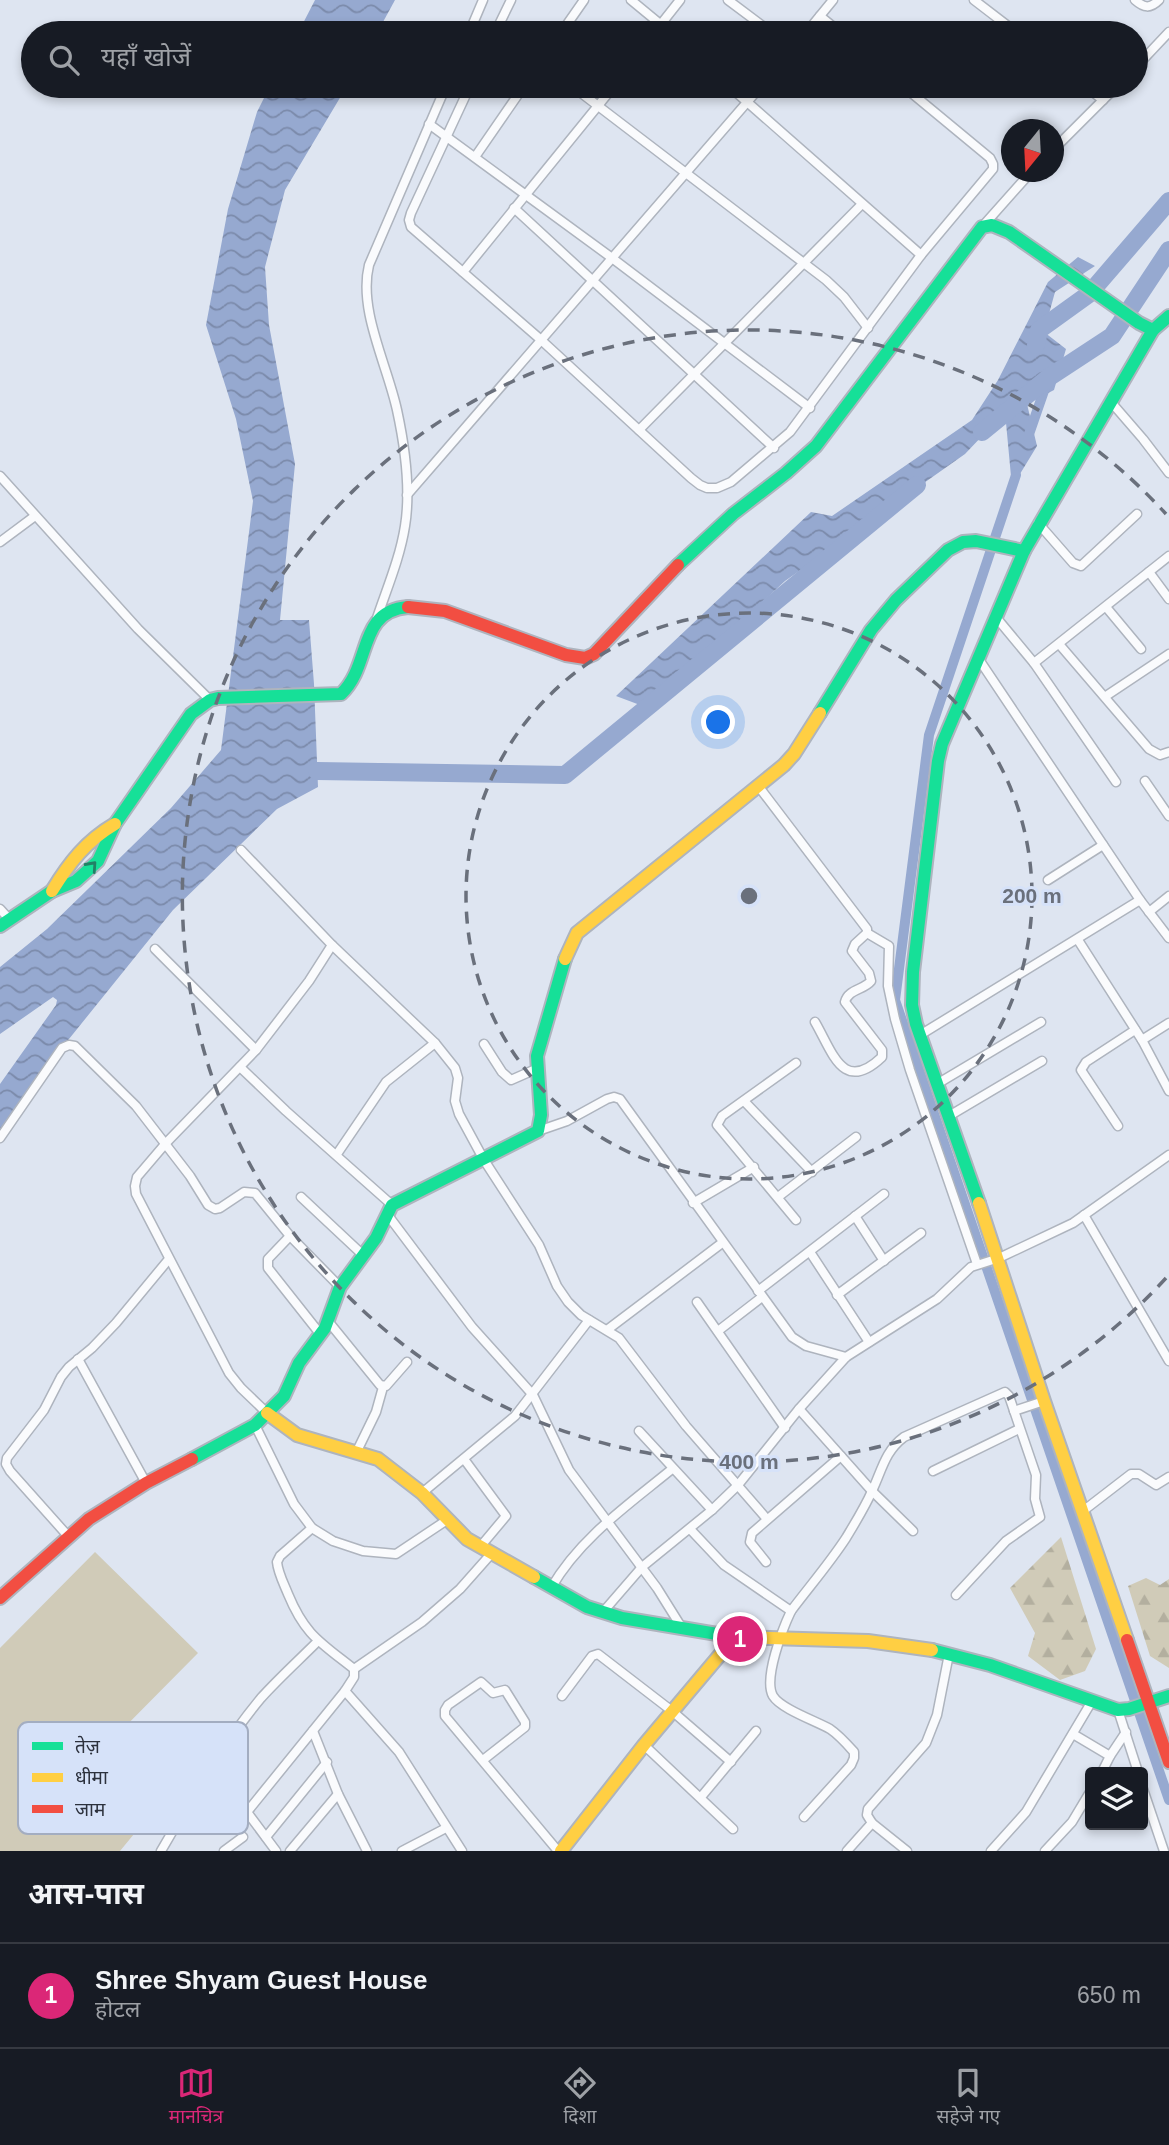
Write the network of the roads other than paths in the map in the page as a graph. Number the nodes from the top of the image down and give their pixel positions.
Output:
1 (483, 0) edge
2 (511, 0) edge
3 (584, 0) edge
4 (631, 0) edge
5 (680, 0) edge
6 (728, 0) edge
7 (833, 0) edge
8 (974, 0) edge
9 (1135, 0) edge
10 (1159, 0) edge
11 (820, 16) junction
12 (474, 21) edge
13 (503, 21) edge
14 (569, 21) edge
15 (657, 21) edge
16 (663, 21) edge
17 (756, 21) edge
18 (816, 21) edge
19 (826, 21) edge
20 (1001, 21) edge
21 (1169, 32) edge
22 (1148, 54) edge
23 (441, 98) edge
24 (464, 98) edge
25 (516, 98) edge
26 (588, 98) edge
27 (605, 98) edge
28 (742, 98) edge
29 (750, 98) edge
30 (918, 98) edge
31 (1100, 98) edge
32 (1103, 100) joint
33 (747, 102) junction
34 (599, 106) junction
35 (429, 124) junction
36 (446, 136) junction
37 (1064, 139) edge
38 (475, 157) junction
39 (687, 173) junction
40 (1022, 182) edge
41 (525, 194) junction
42 (862, 204) junction
43 (514, 208) junction
44 (982, 227) junction
45 (921, 255) junction
46 (612, 258) junction
47 (806, 263) junction
48 (463, 272) junction
49 (593, 279) junction
50 (1169, 316) edge
51 (868, 328) junction
52 (1153, 330) junction
53 (540, 339) junction
54 (725, 344) junction
55 (695, 374) junction
56 (1111, 402) junction
57 (810, 408) junction
58 (639, 430) junction
59 (774, 448) junction
60 (1169, 473) edge
61 (0, 476) edge
62 (407, 495) junction
63 (1137, 514) dead end
64 (35, 516) junction
65 (1038, 523) junction
66 (0, 542) edge
67 (1018, 550) junction
68 (1169, 556) edge
69 (1149, 572) junction
70 (1169, 599) edge
71 (1107, 607) junction
72 (995, 616) junction
73 (376, 621) junction
74 (1059, 643) junction
75 (1141, 649) dead end
76 (1169, 654) edge
77 (978, 658) junction
78 (1034, 663) junction
79 (1106, 696) junction
80 (214, 699) junction
81 (1169, 752) edge
82 (1145, 781) dead end
83 (1116, 782) dead end
84 (759, 787) junction
85 (1168, 814) edge
86 (116, 824) junction
87 (1103, 845) junction
88 (241, 850) dead end
89 (1048, 880) dead end
90 (52, 891) junction
91 (1169, 896) edge
92 (1140, 901) junction
93 (0, 909) edge
94 (1149, 912) junction
95 (5, 923) edge
96 (867, 933) junction
97 (1169, 938) edge
98 (1078, 940) junction
99 (332, 945) junction
100 (155, 948) dead end
101 (815, 1022) dead end
102 (1041, 1022) dead end
103 (1169, 1023) edge
104 (1135, 1030) junction
105 (920, 1035) junction
106 (1142, 1040) junction
107 (435, 1043) junction
108 (484, 1045) dead end
109 (256, 1050) junction
110 (1042, 1061) dead end
111 (796, 1063) dead end
112 (240, 1067) junction
113 (536, 1069) junction
114 (937, 1084) junction
115 (1169, 1091) edge
116 (744, 1101) junction
117 (949, 1116) junction
118 (1118, 1126) dead end
119 (538, 1131) junction
120 (856, 1137) dead end
121 (0, 1138) edge
122 (166, 1143) junction
123 (337, 1154) junction
124 (1169, 1155) edge
125 (484, 1160) junction
126 (754, 1167) junction
127 (812, 1172) junction
128 (884, 1194) dead end
129 (301, 1197) dead end
130 (778, 1197) junction
131 (694, 1203) junction
132 (389, 1209) junction
133 (1084, 1215) junction
134 (855, 1216) junction
135 (796, 1220) dead end
136 (921, 1233) dead end
137 (290, 1236) junction
138 (722, 1243) junction
139 (810, 1252) junction
140 (364, 1256) junction
141 (169, 1259) junction
142 (997, 1259) junction
143 (884, 1261) junction
144 (977, 1264) junction
145 (340, 1287) junction
146 (760, 1294) junction
147 (837, 1295) junction
148 (697, 1302) dead end
149 (589, 1320) junction
150 (328, 1321) junction
151 (607, 1330) junction
152 (718, 1331) junction
153 (321, 1335) junction
154 (869, 1342) junction
155 (846, 1357) junction
156 (78, 1359) junction
157 (1169, 1361) edge
158 (407, 1362) dead end
159 (383, 1387) junction
160 (533, 1395) junction
161 (1041, 1402) junction
162 (799, 1409) junction
163 (1014, 1411) junction
164 (267, 1413) junction
165 (255, 1425) junction
166 (785, 1428) junction
167 (1019, 1429) junction
168 (639, 1431) dead end
169 (357, 1451) junction
170 (841, 1456) junction
171 (464, 1459) junction
172 (672, 1469) junction
173 (933, 1471) dead end
174 (1169, 1477) edge
175 (146, 1483) junction
176 (738, 1485) junction
177 (872, 1491) junction
178 (422, 1493) junction
179 (712, 1510) junction
180 (1083, 1511) junction
181 (766, 1518) junction
182 (447, 1520) junction
183 (607, 1522) junction
184 (312, 1528) junction
185 (690, 1529) junction
186 (913, 1531) dead end
187 (68, 1536) junction
188 (486, 1551) junction
189 (766, 1562) dead end
190 (642, 1567) junction
191 (551, 1588) junction
192 (956, 1595) dead end
193 (0, 1598) edge
194 (791, 1611) junction
195 (603, 1612) junction
196 (682, 1628) junction
197 (735, 1637) junction
198 (781, 1638) junction
199 (318, 1641) junction
200 (949, 1654) junction
201 (354, 1669) junction
202 (345, 1691) junction
203 (562, 1696) dead end
204 (1169, 1696) edge
205 (1092, 1701) junction
206 (1146, 1704) junction
207 (1123, 1710) junction
208 (672, 1711) junction
209 (244, 1722) edge
210 (313, 1731) junction
211 (756, 1731) dead end
212 (1126, 1732) junction
213 (1073, 1734) junction
214 (644, 1745) junction
215 (1110, 1756) junction
216 (484, 1760) junction
217 (327, 1762) junction
218 (731, 1762) junction
219 (1169, 1762) edge
220 (1104, 1767) edge
221 (1136, 1767) edge
222 (338, 1794) junction
223 (701, 1797) junction
224 (1085, 1801) edge
225 (1148, 1804) edge
226 (248, 1811) edge
227 (248, 1813) edge
228 (804, 1817) dead end
229 (872, 1823) junction
230 (446, 1828) junction
231 (733, 1829) dead end
232 (171, 1834) edge
233 (243, 1837) dead end
234 (266, 1837) junction
235 (1163, 1848) edge
236 (161, 1851) edge
237 (224, 1851) edge
238 (276, 1851) edge
239 (290, 1851) edge
240 (367, 1851) edge
241 (402, 1851) edge
242 (462, 1851) edge
243 (559, 1851) edge
244 (848, 1851) edge
245 (907, 1851) edge
246 (991, 1851) edge
247 (1045, 1851) edge
248 (1153, 1851) edge

1 - 12 street
2 - 13 street
3 - 14 street
4 - 15 street
5 - 16 street
6 - 17 street
7 - 11 street
8 - 20 street
9 - 10 street
11 - 18 street
11 - 19 street
21 - 22 street
23 - 35 street
24 - 36 street
25 - 38 street
26 - 34 street
27 - 34 street
28 - 33 street
29 - 33 street
30 - 45 street
31 - 32 street
32 - 37 street
33 - 39 street
33 - 42 street
34 - 39 street
34 - 41 street
35 - 36 street
35 - 62 street
36 - 38 street
36 - 48 street
38 - 41 street
39 - 46 street
39 - 47 street
40 - 44 street
41 - 43 street
41 - 46 street
42 - 45 street
42 - 47 street
43 - 48 street
43 - 49 street
44 - 52 street
44 - 73 street
45 - 51 street
46 - 49 street
46 - 54 street
47 - 51 street
47 - 54 street
48 - 53 street
49 - 53 street
49 - 55 street
50 - 52 street
51 - 57 street
52 - 56 street
53 - 58 street
53 - 62 street
54 - 55 street
54 - 57 street
55 - 58 street
55 - 59 street
56 - 60 street
56 - 65 street
57 - 59 street
58 - 59 street
61 - 64 street
62 - 73 street
63 - 65 street
64 - 66 street
64 - 80 street
65 - 67 street
67 - 72 street
67 - 84 street
68 - 69 street
69 - 70 street
69 - 71 street
71 - 74 street
71 - 75 street
72 - 77 street
72 - 78 street
73 - 80 street
74 - 78 street
74 - 79 street
76 - 79 street
77 - 87 street
77 - 105 street
78 - 83 street
79 - 81 street
80 - 86 street
82 - 85 street
84 - 96 street
84 - 113 street
86 - 90 street
90 -> 86 street
87 - 89 street
87 - 92 street
88 - 99 street
90 - 95 street
91 - 94 street
92 - 94 street
92 - 98 street
93 - 95 street
94 - 97 street
96 - 101 street
96 - 144 street
98 - 104 street
98 - 105 street
99 - 107 street
99 - 109 street
100 - 109 street
102 - 114 street
103 - 106 street
104 - 106 street
104 - 118 street
105 - 114 street
106 - 115 street
107 - 123 street
107 - 125 street
108 - 113 street
109 - 112 street
110 - 117 street
111 - 116 street
112 - 122 street
112 - 123 street
113 - 119 street
114 - 117 street
116 - 126 street
116 - 127 street
117 - 142 street
119 - 125 street
119 - 131 street
120 - 127 street
121 - 122 street
122 - 137 street
122 - 141 street
123 - 132 street
124 - 133 street
125 - 132 street
125 - 149 street
126 - 130 street
126 - 131 street
127 - 130 street
128 - 134 street
129 - 140 street
130 - 135 street
131 - 138 street
132 - 140 street
132 - 160 street
133 - 142 street
133 - 157 street
134 - 139 street
134 - 143 street
136 - 143 street
137 - 145 street
137 - 153 street
138 - 146 street
138 - 151 street
139 - 146 street
139 - 147 street
140 - 145 street
141 - 156 street
141 - 164 street
142 - 144 street
142 - 161 street
143 - 147 street
144 - 154 street
145 - 150 street
146 - 152 street
146 - 155 street
147 - 154 street
148 - 152 street
149 - 151 street
149 - 160 street
150 - 153 street
150 - 159 street
151 - 176 street
152 - 166 street
153 - 164 street
154 - 155 street
155 - 162 street
156 - 175 street
156 - 187 street
158 - 159 street
159 - 169 street
160 - 171 street
160 - 183 street
161 - 163 street
161 - 180 street
162 - 166 street
162 - 170 street
163 - 167 street
163 - 177 street
164 - 165 street
164 - 169 street
165 - 175 street
165 - 184 street
166 - 176 street
167 - 173 street
167 - 192 street
168 - 172 street
169 - 178 street
170 - 177 street
170 - 181 street
171 - 178 street
171 - 188 street
172 - 179 street
172 - 183 street
174 - 180 street
175 - 187 street
176 - 179 street
176 - 181 street
177 - 186 street
177 - 194 street
178 - 182 street
179 - 185 street
180 - 206 street
181 - 189 street
182 - 184 street
182 - 188 street
183 - 190 street
183 - 191 street
184 - 199 street
185 - 190 street
185 - 194 street
187 - 193 street
188 - 191 street
188 - 201 street
190 - 195 street
190 - 196 street
191 - 195 street
194 - 198 street
195 - 196 street
196 - 197 street
197 - 198 street
197 - 208 street
198 - 200 street
198 - 228 street
199 - 201 street
199 - 209 street
200 - 205 street
200 - 229 street
201 - 202 street
202 - 210 street
202 - 230 street
203 - 208 street
204 - 206 street
205 - 207 street
205 - 213 street
206 - 207 street
206 - 219 street
207 - 212 street
208 - 214 street
208 - 218 street
210 - 217 street
210 - 226 street
211 - 218 street
212 - 215 street
212 - 221 street
213 - 215 street
213 - 246 street
214 - 223 street
214 - 243 street
215 - 220 street
216 - 216 street
216 - 243 street
217 - 222 street
217 - 234 street
218 - 223 street
222 - 239 street
222 - 240 street
223 - 231 street
224 - 247 street
225 - 235 street
227 - 234 street
229 - 244 street
229 - 245 street
230 - 241 street
230 - 242 street
232 - 236 street
233 - 237 street
234 - 238 street
235 - 248 street

